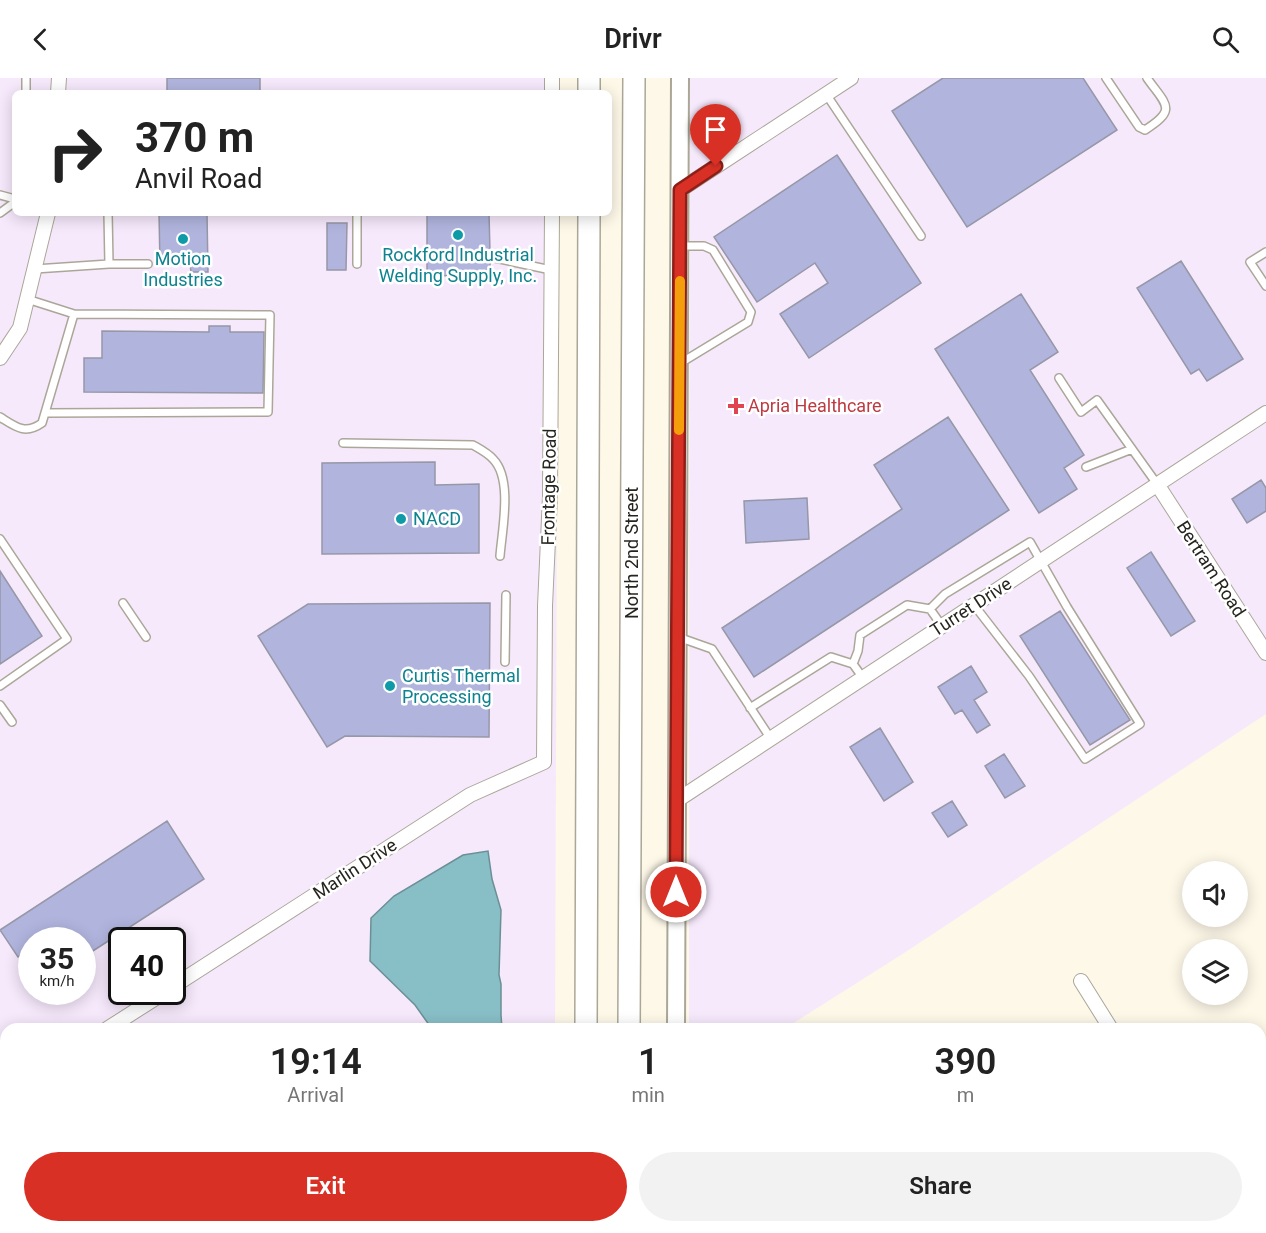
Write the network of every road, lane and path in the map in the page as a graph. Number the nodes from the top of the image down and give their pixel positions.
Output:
1 (634, 78) edge
2 (680, 78) edge
3 (851, 78) edge
4 (1106, 78) edge
5 (1147, 78) edge
6 (826, 94) junction
7 (680, 190) junction
8 (12, 203) edge
9 (0, 213) edge
10 (47, 216) edge
11 (108, 216) edge
12 (357, 216) edge
13 (552, 216) edge
14 (589, 216) edge
15 (921, 236) dead end
16 (680, 246) junction
17 (1266, 252) edge
18 (490, 257) dead end
19 (110, 264) junction
20 (148, 264) dead end
21 (357, 264) dead end
22 (35, 269) junction
23 (551, 270) junction
24 (1266, 286) edge
25 (27, 299) junction
26 (74, 314) junction
27 (0, 358) edge
28 (679, 364) junction
29 (1059, 378) dead end
30 (45, 413) junction
31 (1266, 413) edge
32 (0, 417) edge
33 (343, 443) dead end
34 (1132, 449) junction
35 (1086, 467) dead end
36 (1156, 484) junction
37 (0, 539) edge
38 (500, 556) dead end
39 (1042, 560) junction
40 (506, 595) dead end
41 (123, 603) dead end
42 (974, 605) junction
43 (930, 609) junction
44 (942, 626) junction
45 (146, 637) dead end
46 (678, 637) junction
47 (1266, 653) edge
48 (505, 662) dead end
49 (853, 664) junction
50 (863, 678) junction
51 (0, 686) edge
52 (0, 705) edge
53 (750, 708) junction
54 (12, 722) dead end
55 (771, 739) junction
56 (544, 762) joint
57 (676, 801) junction
58 (186, 978) edge
59 (1081, 981) dead end
60 (145, 1005) edge
61 (116, 1023) edge
62 (586, 1023) edge
63 (629, 1023) edge
64 (676, 1023) edge
65 (1107, 1023) edge

1 - 63 main road, North 2nd Street
2 - 7 street
3 - 6 street
4 - 5 lane
6 - 7 street
6 - 15 lane
7 - 16 street
8 - 9 lane
10 - 22 street
11 - 19 lane
12 - 21 lane
13 - 23 street, Frontage Road
14 - 62 main road
16 - 28 street
16 - 28 lane
17 - 24 lane
18 - 23 lane
19 - 20 lane
19 - 22 lane
22 - 25 street
23 - 56 street, Frontage Road
25 - 26 lane
25 - 27 street
26 - 30 lane
26 - 30 lane
28 - 46 street
29 - 34 lane
30 - 32 lane
31 - 36 street, Turret Drive
33 - 38 lane
34 - 35 lane
34 - 36 lane
36 - 39 street, Turret Drive
36 - 47 street, Bertram Road
37 - 51 lane
39 - 42 street, Turret Drive
39 - 42 lane
39 - 43 lane
40 - 48 lane
41 - 45 lane
42 - 44 street, Turret Drive
43 - 44 lane
43 - 49 lane
44 - 50 street, Turret Drive
46 - 53 lane
46 - 57 street
49 - 50 lane
49 - 53 lane
50 - 55 street, Turret Drive
52 - 54 lane
53 - 55 lane
55 - 57 street, Turret Drive
56 - 58 street, Marlin Drive
57 - 64 street
59 - 65 street
60 - 61 street

